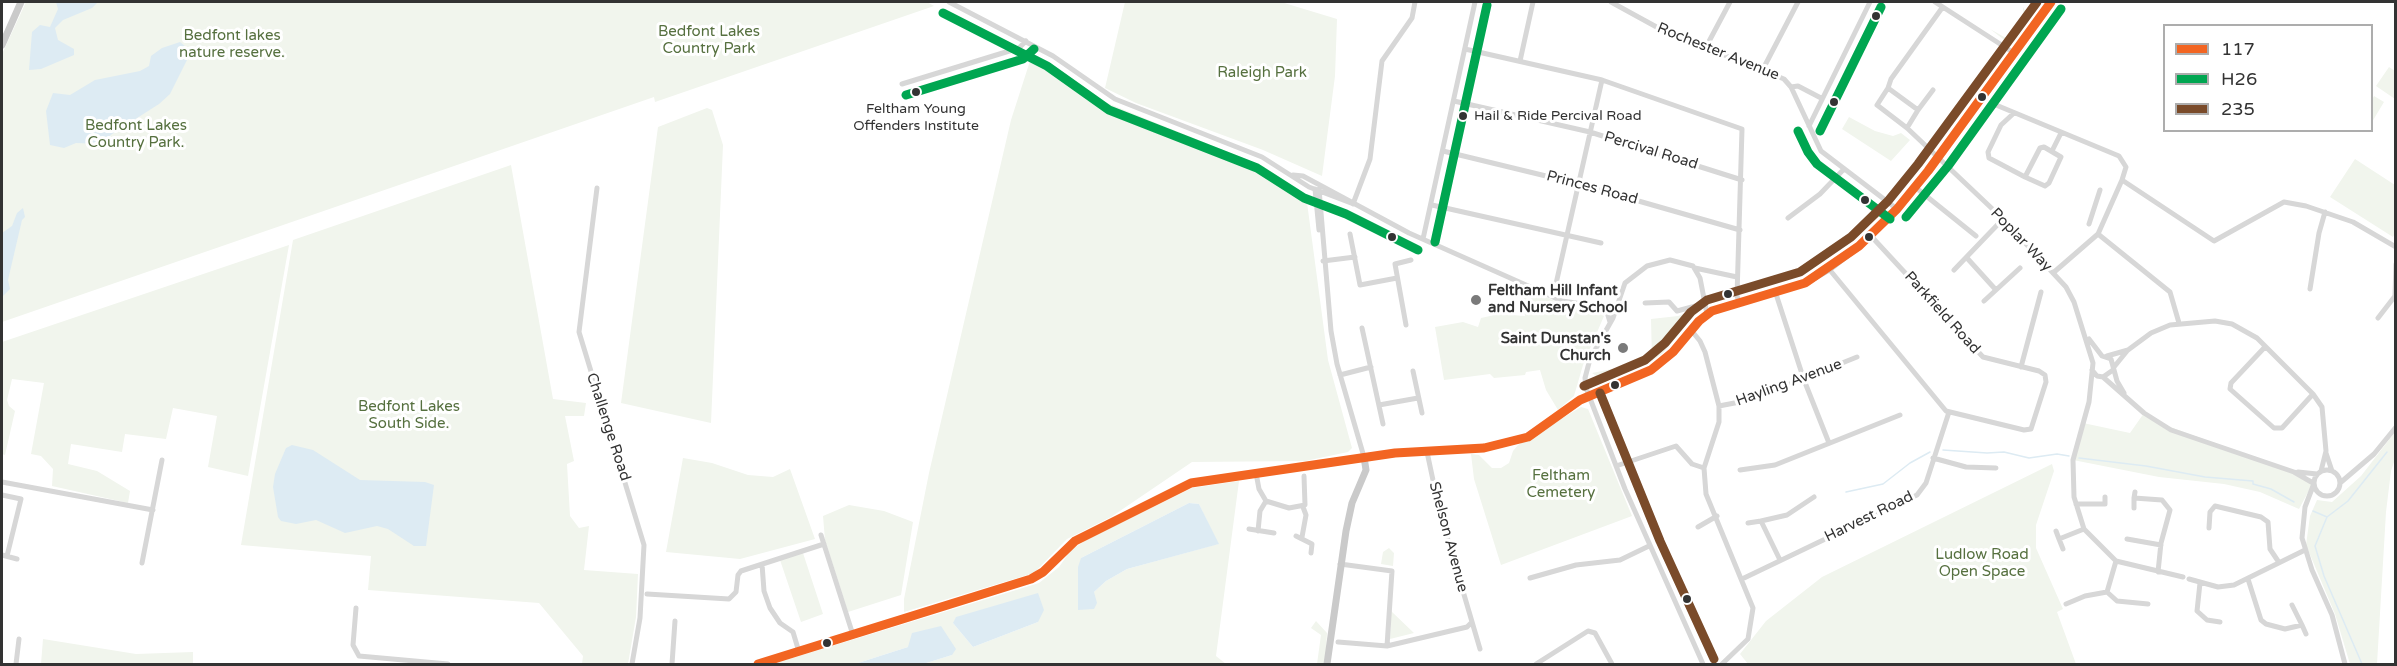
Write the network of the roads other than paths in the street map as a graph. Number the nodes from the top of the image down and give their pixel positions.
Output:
1 (21, 2) edge
2 (949, 2) edge
3 (1415, 2) edge
4 (1475, 2) edge
5 (1533, 2) edge
6 (1611, 2) edge
7 (1730, 2) edge
8 (1798, 2) edge
9 (1870, 2) edge
10 (1935, 2) edge
11 (2051, 2) edge
12 (1942, 8) junction
13 (1026, 41) junction
14 (2, 45) edge
15 (1706, 47) junction
16 (1465, 49) junction
17 (2014, 53) junction
18 (1520, 61) junction
19 (1763, 69) junction
20 (1602, 80) junction
21 (902, 84) dead end
22 (1791, 87) junction
23 (1888, 88) junction
24 (1933, 90) dead end
25 (1821, 98) junction
26 (1454, 100) junction
27 (1995, 105) dead end
28 (1918, 110) junction
29 (2014, 113) junction
30 (1809, 126) junction
31 (1907, 128) junction
32 (1590, 132) junction
33 (2061, 133) junction
34 (1443, 151) junction
35 (2052, 151) junction
36 (1938, 159) junction
37 (1844, 169) junction
38 (2025, 177) junction
39 (1742, 180) junction
40 (2122, 180) junction
41 (1579, 184) junction
42 (1915, 187) junction
43 (597, 188) dead end
44 (1318, 188) junction
45 (2100, 190) dead end
46 (1352, 203) junction
47 (1432, 205) junction
48 (1897, 209) junction
49 (2093, 212) junction
50 (2325, 212) junction
51 (2105, 217) junction
52 (1788, 218) dead end
53 (2003, 219) junction
54 (2089, 224) dead end
55 (1740, 230) junction
56 (1350, 234) dead end
57 (2098, 234) junction
58 (1568, 235) junction
59 (1871, 236) junction
60 (1976, 236) dead end
61 (1423, 239) junction
62 (1601, 243) dead end
63 (2396, 247) edge
64 (1355, 257) junction
65 (1967, 258) junction
66 (1411, 260) dead end
67 (1323, 261) junction
68 (2396, 264) edge
69 (1693, 266) junction
70 (2020, 268) dead end
71 (1829, 270) junction
72 (1954, 270) dead end
73 (2054, 273) junction
74 (1737, 277) junction
75 (1397, 278) junction
76 (2310, 289) dead end
77 (1996, 290) junction
78 (2041, 292) dead end
79 (1776, 294) junction
80 (1553, 297) junction
81 (1984, 301) dead end
82 (1739, 302) junction
83 (1645, 303) dead end
84 (1703, 304) junction
85 (1599, 306) junction
86 (1616, 309) junction
87 (1707, 314) junction
88 (2378, 318) dead end
89 (1610, 322) junction
90 (2179, 323) junction
91 (1406, 325) dead end
92 (1362, 328) dead end
93 (1691, 330) junction
94 (2086, 335) junction
95 (2264, 348) junction
96 (2128, 350) junction
97 (2104, 356) junction
98 (1857, 357) dead end
99 (2093, 363) junction
100 (1371, 367) junction
101 (2021, 367) junction
102 (2113, 368) junction
103 (2092, 370) junction
104 (1413, 371) dead end
105 (1340, 375) junction
106 (2102, 377) junction
107 (1804, 380) junction
108 (2091, 393) junction
109 (2313, 394) junction
110 (1589, 397) junction
111 (1418, 398) junction
112 (2128, 399) junction
113 (1379, 405) junction
114 (1719, 406) junction
115 (1949, 412) junction
116 (1422, 413) dead end
117 (1900, 414) dead end
118 (1383, 424) dead end
119 (2396, 427) edge
120 (1829, 442) junction
121 (2326, 451) junction
122 (1427, 452) junction
123 (1364, 457) junction
124 (1933, 458) junction
125 (162, 460) dead end
126 (1616, 465) junction
127 (1704, 468) junction
128 (1996, 468) dead end
129 (1740, 470) dead end
130 (2354, 471) junction
131 (2294, 472) junction
132 (2319, 472) junction
133 (1257, 473) junction
134 (2335, 473) junction
135 (1304, 476) dead end
136 (2, 482) edge
137 (2340, 483) junction
138 (2313, 485) junction
139 (1314, 490) dead end
140 (1305, 491) junction
141 (2318, 494) junction
142 (2, 495) edge
143 (1814, 496) dead end
144 (2105, 497) dead end
145 (1266, 501) junction
146 (2076, 504) junction
147 (1303, 507) junction
148 (2305, 507) junction
149 (2134, 508) dead end
150 (153, 510) junction
151 (1717, 516) junction
152 (1761, 521) junction
153 (1748, 523) dead end
154 (1698, 527) dead end
155 (2209, 528) dead end
156 (1249, 529) dead end
157 (2084, 529) junction
158 (1258, 531) junction
159 (2056, 531) dead end
160 (1274, 533) dead end
161 (820, 535) dead end
162 (2127, 538) dead end
163 (2059, 539) junction
164 (824, 544) junction
165 (2161, 545) junction
166 (1649, 546) junction
167 (2063, 549) dead end
168 (2304, 550) junction
169 (1311, 553) dead end
170 (4, 555) edge
171 (17, 559) dead end
172 (1780, 560) junction
173 (2116, 561) junction
174 (2278, 561) junction
175 (142, 563) dead end
176 (762, 564) junction
177 (1340, 564) junction
178 (2158, 572) junction
179 (1530, 578) dead end
180 (1742, 579) junction
181 (2248, 579) junction
182 (2200, 583) junction
183 (2107, 592) junction
184 (647, 594) dead end
185 (2066, 604) dead end
186 (2148, 604) dead end
187 (2292, 605) dead end
188 (356, 608) dead end
189 (675, 621) dead end
190 (2220, 622) dead end
191 (1471, 623) junction
192 (2302, 625) junction
193 (2306, 634) dead end
194 (853, 635) junction
195 (19, 639) dead end
196 (1338, 642) dead end
197 (1387, 645) junction
198 (1480, 649) dead end
199 (799, 652) junction
200 (16, 664) edge
201 (448, 664) edge
202 (632, 664) edge
203 (672, 664) edge
204 (758, 664) edge
205 (1327, 664) edge
206 (1536, 664) edge
207 (1612, 664) edge
208 (1703, 664) edge
209 (1722, 664) edge
210 (2345, 664) edge

1 - 14 main road
2 - 13 street
3 - 46 street
4 - 16 street
5 - 18 street
6 - 15 street, Rochester Avenue
7 - 15 street
8 - 19 street
9 - 25 street
10 - 12 street
11 - 17 main road
12 - 17 street
12 - 23 street
13 - 21 street
13 - 44 street
15 - 19 street, Rochester Avenue
16 - 18 street
16 - 26 street
17 - 36 main road
18 - 20 street
19 - 22 street, Rochester Avenue
20 - 32 street
20 - 39 street
22 - 25 street, Rochester Avenue
22 - 30 street, Rochester Avenue
23 - 28 street
23 - 31 street, Poplar Way
24 - 28 street
25 - 30 street
26 - 32 street, Percival Road
26 - 34 street
27 - 29 street
28 - 31 street
29 - 33 street
29 - 38 street
30 - 37 street, Rochester Avenue
31 - 36 street, Poplar Way
32 - 39 street, Percival Road
32 - 41 street
33 - 35 street
33 - 40 street
34 - 41 street, Princes Road
34 - 47 street
35 - 38 street
35 - 38 street
36 - 42 main road
36 - 53 street, Poplar Way
37 - 48 street, Rochester Avenue
37 - 52 street
39 - 55 street
40 - 50 street
40 - 51 street
41 - 55 street, Princes Road
41 - 58 street
42 - 48 main road
42 - 60 street
43 - 202 street, Challenge Road
44 - 46 street
44 - 67 street
45 - 49 street
46 - 61 street
47 - 58 street
47 - 61 street
48 - 59 main road
49 - 51 street
49 - 54 street
50 - 63 street
50 - 76 street
51 - 57 street
53 - 65 street
53 - 73 street, Poplar Way
55 - 74 street
56 - 64 street
57 - 73 street
57 - 90 street
58 - 62 street
58 - 80 street
59 - 71 main road
59 - 101 street, Parkfield Road
61 - 80 street
64 - 67 street
64 - 75 street
65 - 72 street
65 - 77 street
66 - 75 street
67 - 105 street
68 - 88 street
69 - 74 street
69 - 84 street
69 - 86 street
70 - 77 street
71 - 79 main road
71 - 115 street
73 - 94 street, Poplar Way
74 - 82 street
75 - 91 street
77 - 81 street
78 - 101 street
79 - 82 main road
79 - 107 street
80 - 85 street
82 - 87 main road
83 - 84 street
84 - 87 street
85 - 86 street
85 - 89 street
86 - 89 street
87 - 93 main road
89 - 110 street
90 - 95 street
90 - 96 street
92 - 100 street
93 - 110 main road
93 - 114 street
94 - 97 street, Poplar Way
94 - 99 street, Poplar Way
95 - 109 street
95 - 109 street
96 - 97 street
96 - 102 street
97 - 99 street
97 - 102 street, Poplar Way
98 - 107 street, Hayling Avenue
99 - 103 street
100 - 105 street
100 - 113 street
101 - 115 street, Parkfield Road
102 - 106 street
102 - 112 street
103 - 106 street
103 - 108 street
104 - 111 street
105 - 123 street
106 - 108 street
106 - 112 street
107 - 114 street, Hayling Avenue
107 - 120 street
108 - 146 street
109 - 121 street
110 - 122 main road
110 - 126 street
111 - 113 street
111 - 116 street
112 - 131 street
113 - 118 street
114 - 127 street
115 - 124 street, Harvest Road
117 - 120 street
119 - 130 street
120 - 129 street
121 - 132 street
121 - 134 street
122 - 123 main road
122 - 191 street, Shelson Avenue
123 - 133 main road
123 - 177 main road
124 - 128 street
124 - 172 street, Harvest Road
125 - 150 street
126 - 127 street
126 - 166 street
127 - 151 street
130 - 134 street
130 - 137 street
131 - 132 street
131 - 138 street
132 - 134 street
132 - 138 street
133 - 145 street
133 - 194 main road
134 - 137 street
135 - 140 street
136 - 150 street
137 - 141 street
138 - 141 street
138 - 148 street
139 - 140 street
140 - 147 street
141 - 148 street
142 - 170 street
143 - 152 street
144 - 146 street
145 - 147 street
145 - 158 street
146 - 157 street
147 - 169 street
148 - 168 street
149 - 165 street
150 - 175 street
151 - 154 street
151 - 180 street
152 - 153 street
152 - 172 street
155 - 174 street
156 - 158 street
157 - 163 street
157 - 173 street
158 - 160 street
159 - 163 street
161 - 164 street
162 - 165 street
163 - 167 street
164 - 176 street
164 - 194 street
165 - 178 street
166 - 179 street
166 - 208 street
168 - 174 street
168 - 210 street
170 - 171 street
172 - 180 street, Harvest Road
173 - 178 street
173 - 183 street
174 - 181 street
176 - 184 street
176 - 199 street
177 - 197 street
177 - 205 main road
178 - 182 street
180 - 209 street
181 - 182 street
181 - 192 street
182 - 190 street
183 - 185 street
183 - 186 street
187 - 192 street
188 - 201 street
189 - 203 street
191 - 197 street
191 - 198 street, Shelson Avenue
192 - 193 street
194 - 199 main road
195 - 200 street
196 - 197 street
199 - 204 main road
206 - 207 street

